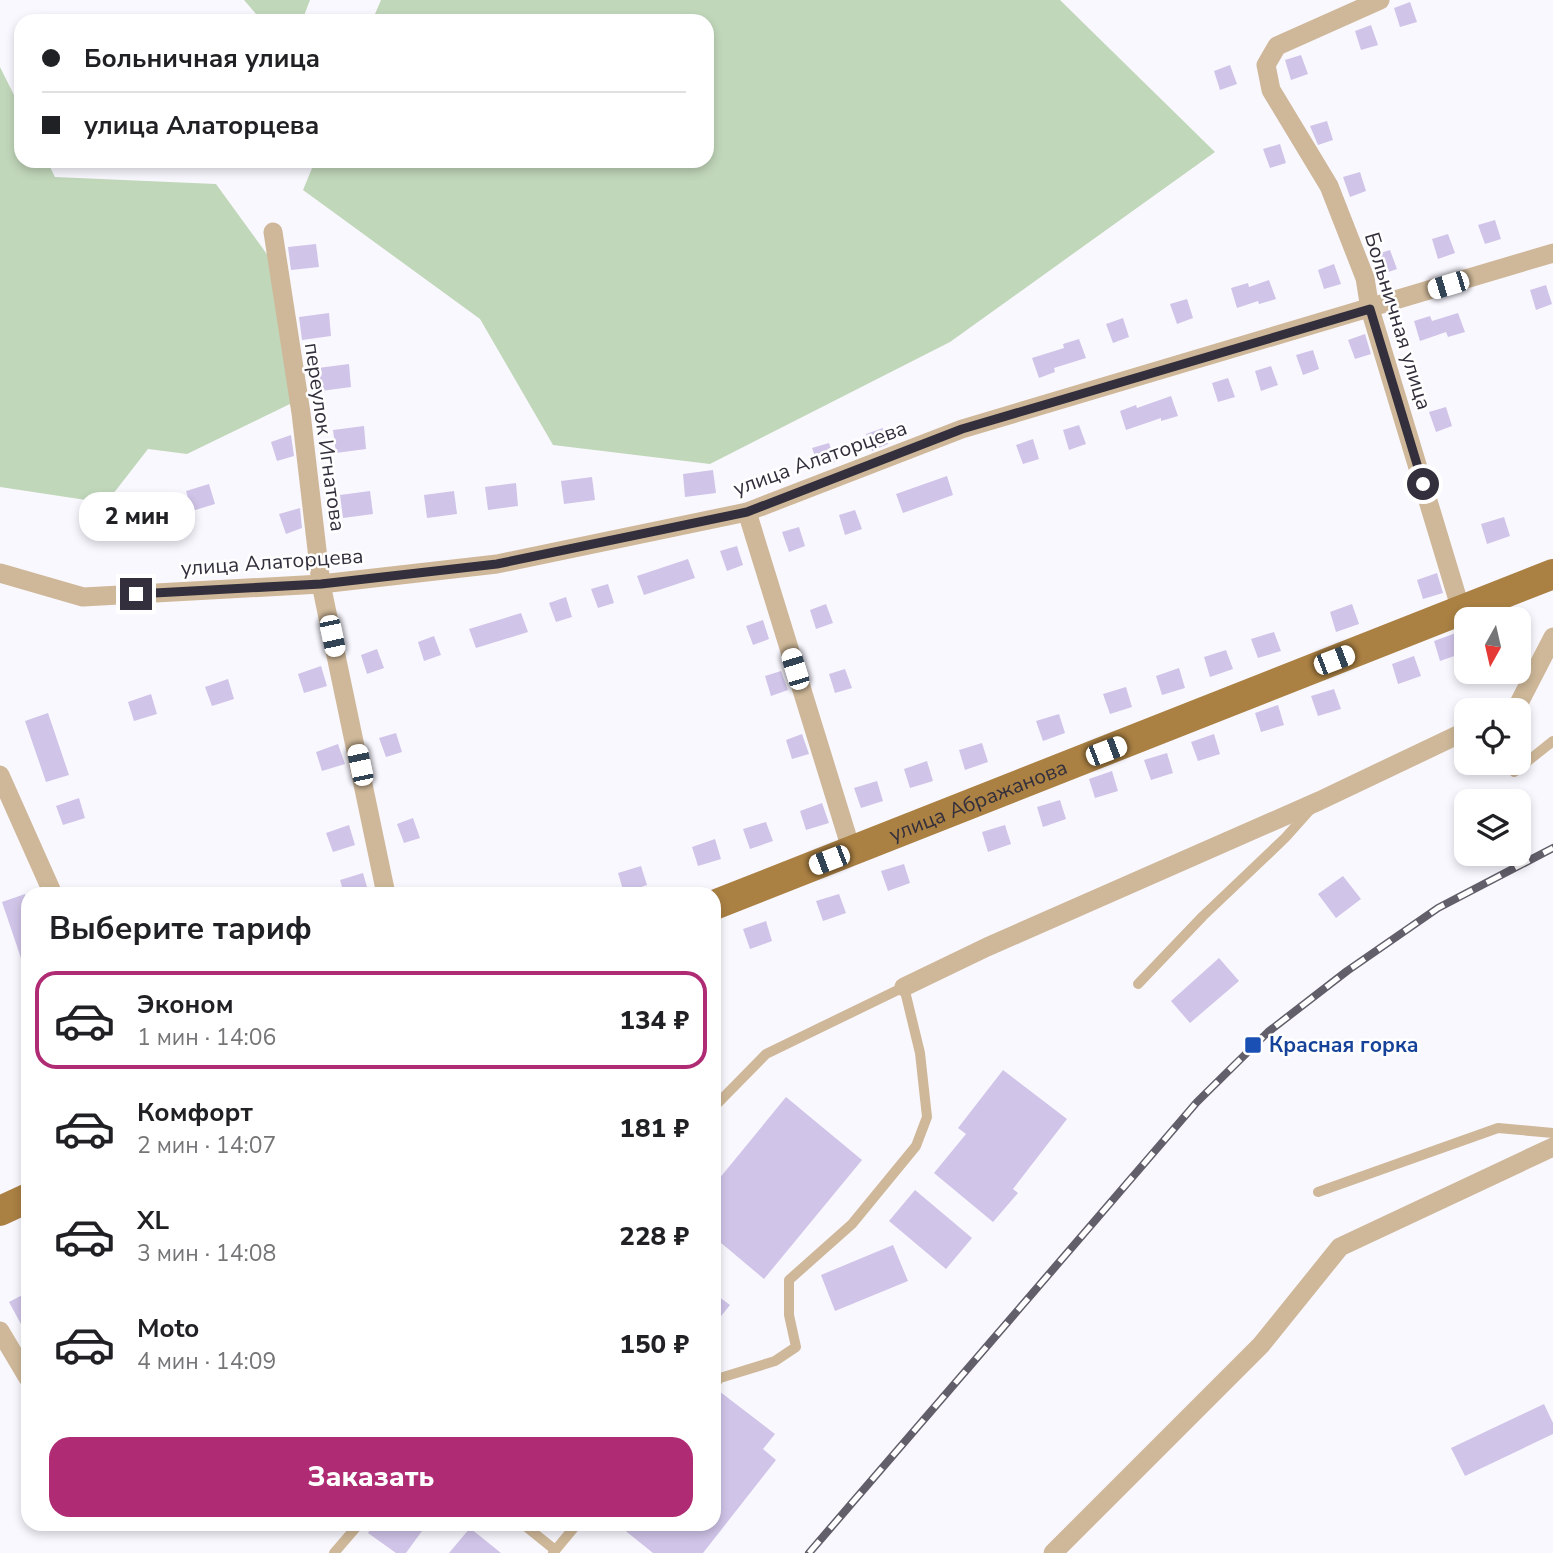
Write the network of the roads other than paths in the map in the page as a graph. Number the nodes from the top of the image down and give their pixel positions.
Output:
1 (1380, 0) edge
2 (273, 232) dead end
3 (1553, 253) edge
4 (1370, 309) junction
5 (747, 512) junction
6 (0, 573) edge
7 (1553, 574) edge
8 (321, 584) junction
9 (1460, 607) edge
10 (1469, 607) edge
11 (1454, 613) edge
12 (1553, 637) edge
13 (1522, 698) edge
14 (1454, 737) edge
15 (1553, 741) edge
16 (1531, 758) edge
17 (0, 775) edge
18 (1319, 801) junction
19 (852, 852) junction
20 (50, 887) edge
21 (385, 887) edge
22 (721, 902) edge
23 (1138, 984) dead end
24 (904, 987) junction
25 (721, 1100) edge
26 (1553, 1133) edge
27 (1553, 1147) edge
28 (1318, 1192) dead end
29 (21, 1201) edge
30 (0, 1211) edge
31 (0, 1332) edge
32 (21, 1366) edge
33 (721, 1378) edge
34 (353, 1531) edge
35 (531, 1531) edge
36 (571, 1531) edge
37 (554, 1552) edge
38 (334, 1553) edge
39 (1053, 1553) edge

1 - 4 street, Больничная улица
2 - 8 street, переулок Игнатова
3 - 4 street, улица Алаторцева
4 - 5 street, улица Алаторцева
4 - 9 street, Больничная улица
5 - 8 street, улица Алаторцева
5 - 19 street
6 - 8 street, улица Алаторцева
7 - 10 main road, улица Абражанова
8 - 21 street, переулок Игнатова
11 - 19 main road, улица Абражанова
12 - 13 street
14 - 18 street
15 - 16 lane
17 - 20 street
18 - 23 lane
18 - 24 street
19 - 22 main road, улица Абражанова
24 - 25 lane
24 - 33 lane
26 - 28 lane
27 - 39 street
29 - 30 main road
31 - 32 street
34 - 38 lane
35 - 37 lane
36 - 37 lane

